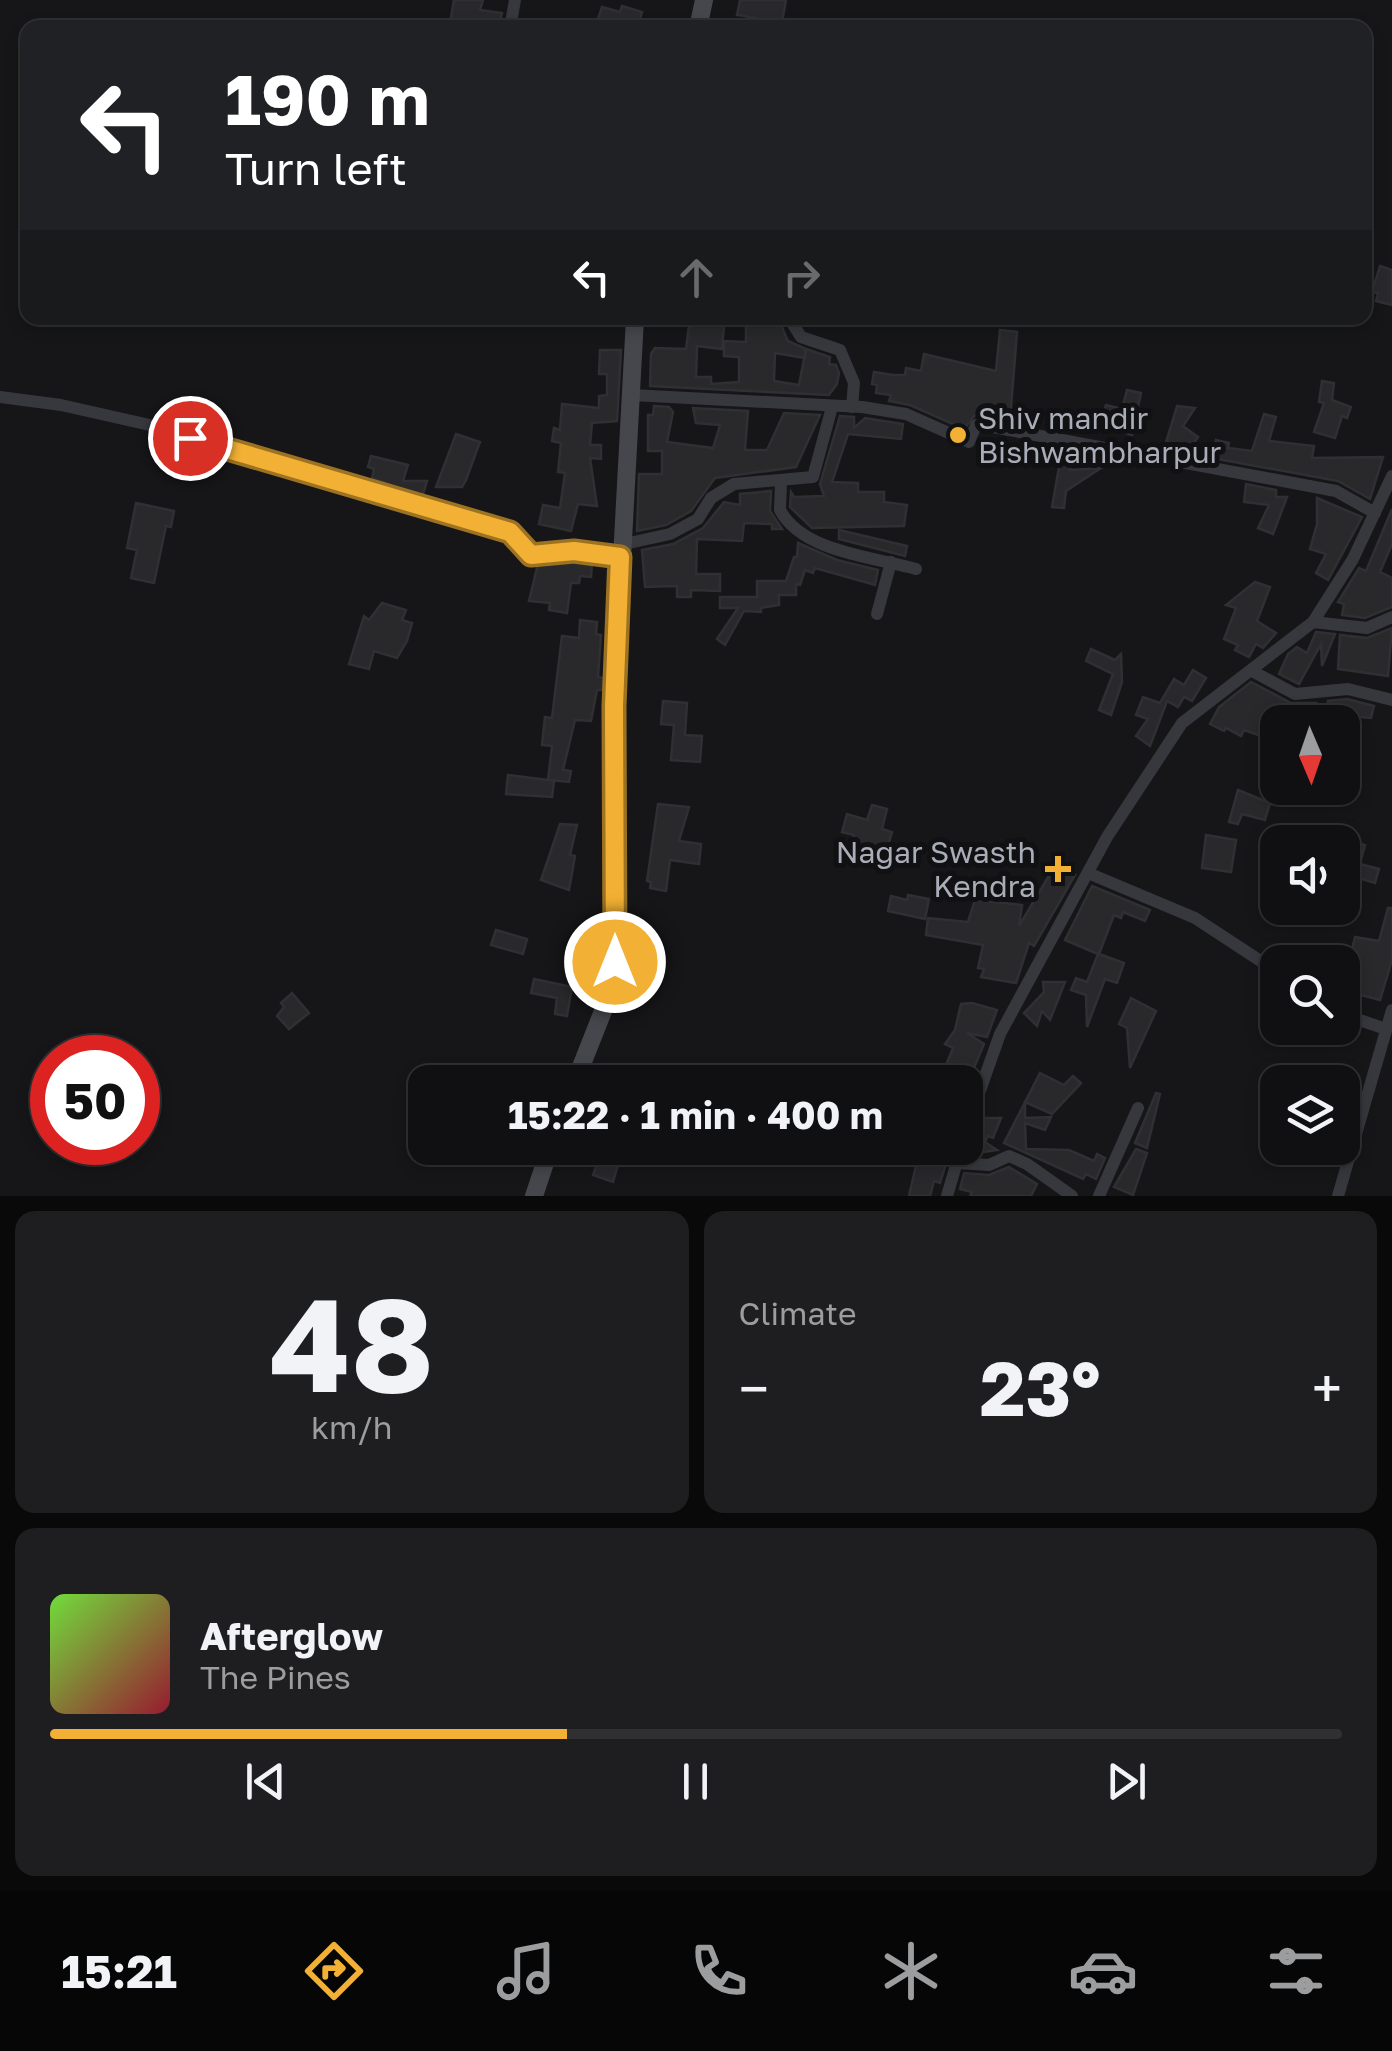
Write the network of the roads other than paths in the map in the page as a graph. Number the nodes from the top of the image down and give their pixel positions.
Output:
1 (635, 325) edge
2 (794, 325) edge
3 (632, 395) junction
4 (0, 397) edge
5 (852, 407) junction
6 (832, 408) junction
7 (1392, 476) edge
8 (781, 482) junction
9 (1389, 492) edge
10 (1375, 514) junction
11 (620, 551) junction
12 (892, 562) junction
13 (916, 569) dead end
14 (877, 614) dead end
15 (1392, 617) edge
16 (1313, 622) junction
17 (1252, 671) junction
18 (1392, 700) edge
19 (1088, 873) junction
20 (1260, 960) edge
21 (1392, 1010) edge
22 (1360, 1020) edge
23 (1386, 1028) junction
24 (581, 1065) edge
25 (983, 1083) edge
26 (1138, 1108) dead end
27 (544, 1165) edge
28 (956, 1165) edge
29 (983, 1165) edge
30 (534, 1196) edge
31 (947, 1196) edge
32 (1072, 1196) edge
33 (1098, 1196) edge
34 (1338, 1196) edge

1 - 3 main road
2 - 5 street
3 - 6 street
3 - 11 main road
4 - 11 street
5 - 6 street
5 - 10 street
6 - 8 street
7 - 9 street
8 - 11 street
8 - 12 street
9 - 10 street
10 - 16 street
11 - 24 main road
12 - 13 street
12 - 14 street
15 - 16 street
16 - 17 street
17 - 18 street
17 - 19 street
19 - 20 street
19 - 25 street
21 - 23 street
22 - 23 street
23 - 34 street
26 - 33 street
27 - 30 main road
28 - 31 street
29 - 32 street

